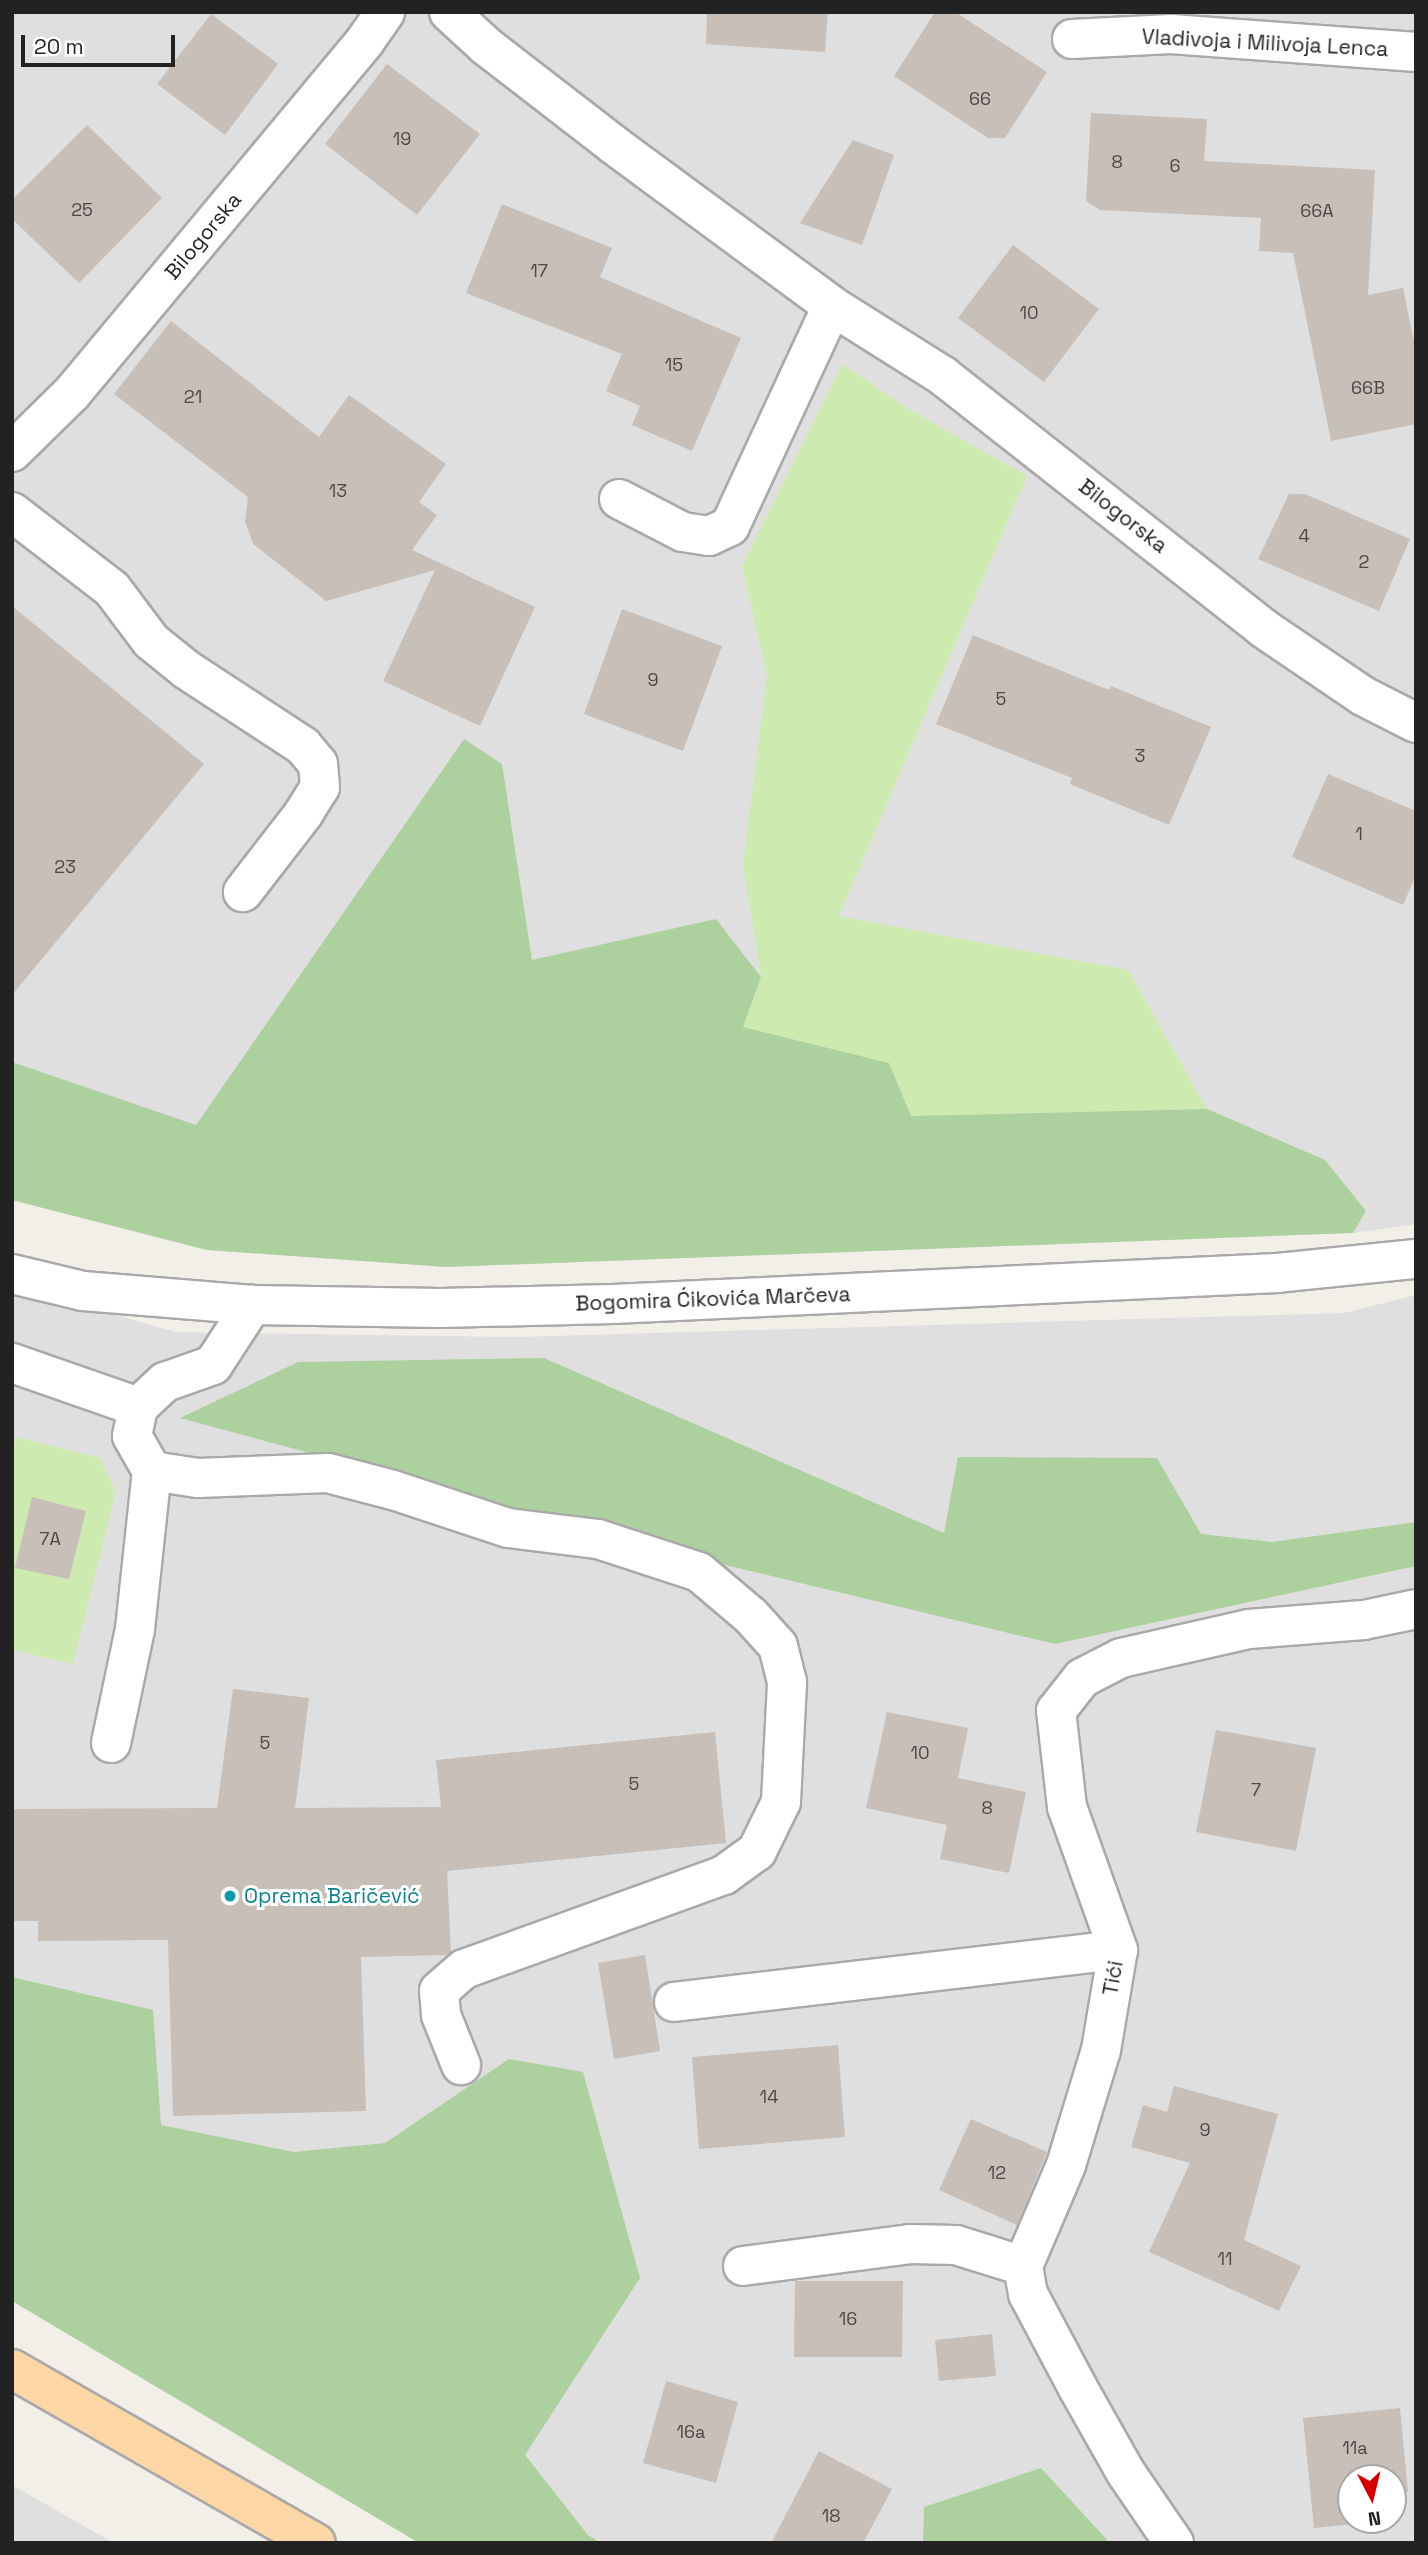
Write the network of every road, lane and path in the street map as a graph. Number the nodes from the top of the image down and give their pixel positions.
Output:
1 (384, 12) edge
2 (449, 12) edge
3 (1072, 39) dead end
4 (1416, 52) edge
5 (832, 306) junction
6 (14, 447) edge
7 (619, 499) dead end
8 (12, 512) edge
9 (1416, 723) edge
10 (243, 892) dead end
11 (1416, 1259) edge
12 (12, 1274) edge
13 (252, 1305) junction
14 (12, 1363) edge
15 (138, 1407) junction
16 (152, 1471) junction
17 (1416, 1609) edge
18 (111, 1743) dead end
19 (1118, 1950) junction
20 (674, 2002) dead end
21 (461, 2064) dead end
22 (743, 2266) dead end
23 (1023, 2266) junction
24 (12, 2369) edge
25 (316, 2543) edge
26 (1174, 2543) edge

1 - 6 street, Bilogorska
2 - 5 street, Bilogorska
3 - 4 street, Vladivoja i Milivoja Lenca
5 - 7 street
5 - 9 street, Bilogorska
8 - 10 street
11 - 13 street, Bogomira Ćikovića Marčeva
12 - 13 street, Bogomira Ćikovića Marčeva
13 - 15 street
14 - 15 street
15 - 16 street
16 - 18 street
16 - 21 street
17 - 19 street, Tići
19 - 20 street
19 - 23 street, Tići
22 - 23 street
23 - 26 street
24 - 25 main road

